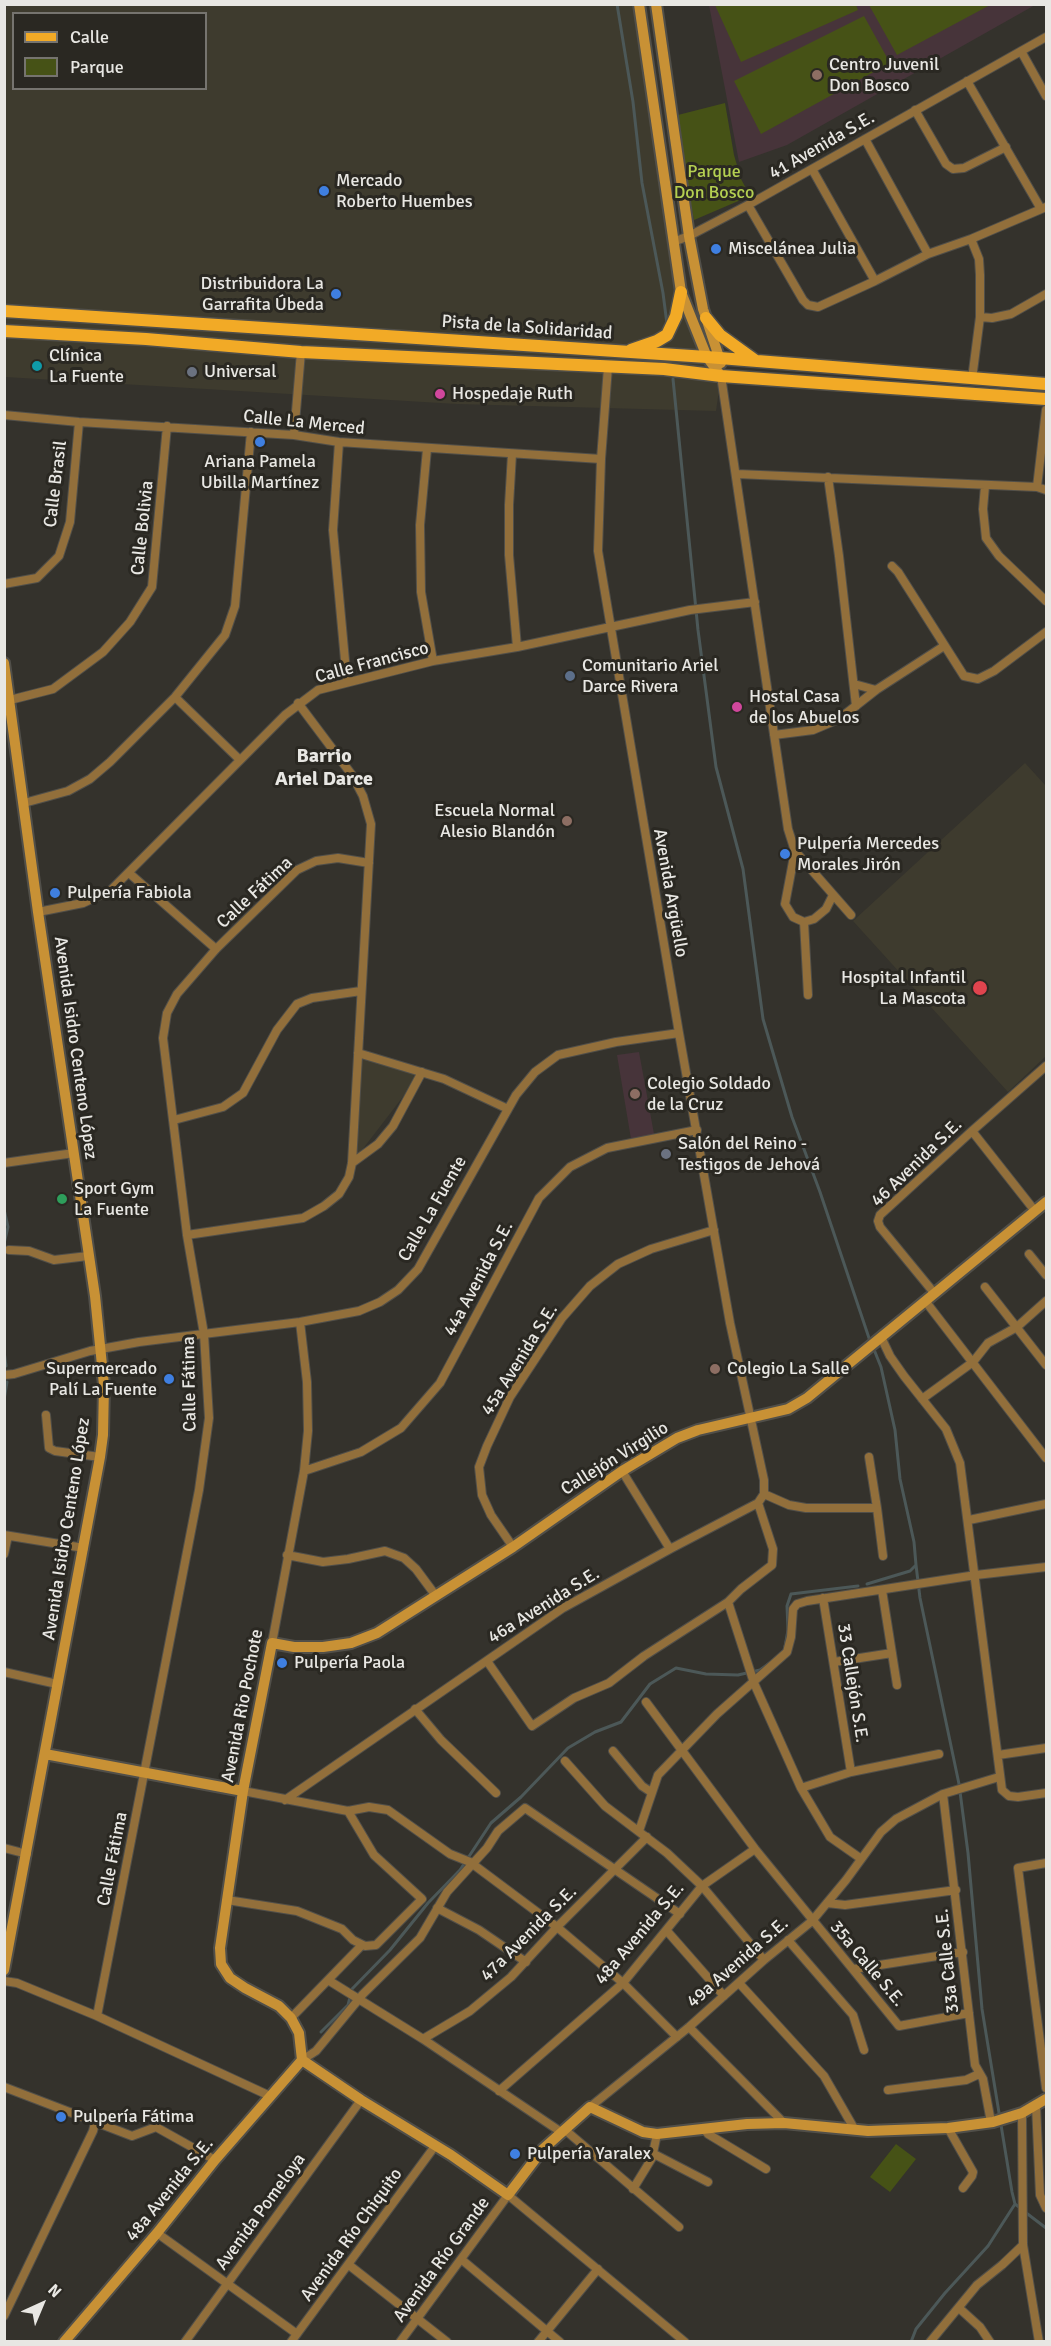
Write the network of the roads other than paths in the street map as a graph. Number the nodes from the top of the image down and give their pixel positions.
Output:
1 (639, 4) edge
2 (656, 4) edge
3 (1047, 37) edge
4 (1021, 51) junction
5 (967, 81) junction
6 (1047, 96) edge
7 (915, 110) junction
8 (865, 139) junction
9 (1006, 147) junction
10 (812, 169) junction
11 (748, 205) junction
12 (1044, 208) edge
13 (689, 236) junction
14 (971, 239) junction
15 (673, 242) junction
16 (928, 254) junction
17 (875, 281) junction
18 (681, 292) junction
19 (1047, 294) edge
20 (4, 303) edge
21 (4, 311) edge
22 (32, 314) junction
23 (980, 317) junction
24 (706, 318) junction
25 (4, 331) edge
26 (302, 352) junction
27 (624, 352) junction
28 (707, 357) junction
29 (721, 359) junction
30 (757, 361) junction
31 (608, 367) junction
32 (721, 376) junction
33 (972, 379) junction
34 (1047, 384) edge
35 (1047, 399) edge
36 (1047, 410) edge
37 (4, 415) edge
38 (79, 422) junction
39 (167, 426) junction
40 (251, 432) junction
41 (294, 435) junction
42 (339, 442) junction
43 (427, 449) junction
44 (512, 454) junction
45 (601, 459) junction
46 (737, 474) junction
47 (828, 477) junction
48 (985, 486) junction
49 (1037, 487) junction
50 (1047, 490) edge
51 (892, 566) dead end
52 (4, 585) edge
53 (1047, 601) edge
54 (755, 602) junction
55 (610, 626) junction
56 (1047, 632) edge
57 (944, 646) junction
58 (517, 647) junction
59 (433, 662) junction
60 (4, 663) edge
61 (347, 682) junction
62 (854, 684) junction
63 (876, 690) junction
64 (175, 697) junction
65 (10, 700) junction
66 (298, 703) junction
67 (856, 706) junction
68 (774, 735) junction
69 (240, 760) junction
70 (24, 803) junction
71 (795, 851) junction
72 (369, 863) junction
73 (129, 873) junction
74 (833, 895) junction
75 (38, 912) junction
76 (851, 915) dead end
77 (804, 922) junction
78 (216, 949) junction
79 (361, 991) junction
80 (808, 995) dead end
81 (679, 1033) junction
82 (357, 1053) junction
83 (1047, 1066) edge
84 (422, 1072) junction
85 (508, 1109) junction
86 (174, 1120) junction
87 (696, 1130) junction
88 (972, 1131) junction
89 (74, 1153) junction
90 (4, 1163) edge
91 (352, 1163) junction
92 (1047, 1202) edge
93 (1035, 1211) junction
94 (714, 1230) junction
95 (187, 1235) junction
96 (9, 1250) dead end
97 (1029, 1254) dead end
98 (88, 1256) junction
99 (1047, 1275) edge
100 (985, 1287) dead end
101 (935, 1294) junction
102 (1047, 1301) edge
103 (926, 1302) junction
104 (300, 1322) junction
105 (1017, 1327) junction
106 (204, 1334) junction
107 (875, 1342) junction
108 (101, 1350) junction
109 (973, 1362) junction
110 (1047, 1365) edge
111 (4, 1375) edge
112 (922, 1399) junction
113 (46, 1415) dead end
114 (751, 1419) junction
115 (100, 1457) junction
116 (869, 1457) dead end
117 (1047, 1458) edge
118 (304, 1471) junction
119 (622, 1471) junction
120 (764, 1494) junction
121 (758, 1503) junction
122 (1047, 1504) edge
123 (877, 1508) junction
124 (969, 1520) junction
125 (6, 1536) edge
126 (513, 1547) junction
127 (84, 1548) junction
128 (670, 1549) junction
129 (4, 1554) edge
130 (287, 1555) junction
131 (884, 1556) dead end
132 (1047, 1567) edge
133 (976, 1575) junction
134 (882, 1590) junction
135 (436, 1596) junction
136 (823, 1599) junction
137 (728, 1602) junction
138 (272, 1643) junction
139 (892, 1653) junction
140 (487, 1661) junction
141 (834, 1662) junction
142 (4, 1672) edge
143 (754, 1683) junction
144 (57, 1684) junction
145 (897, 1685) dead end
146 (646, 1702) dead end
147 (415, 1709) junction
148 (1047, 1748) edge
149 (683, 1750) junction
150 (613, 1751) dead end
151 (45, 1754) junction
152 (939, 1754) dead end
153 (998, 1755) junction
154 (565, 1761) dead end
155 (851, 1772) junction
156 (145, 1774) junction
157 (999, 1777) junction
158 (801, 1788) junction
159 (243, 1791) junction
160 (651, 1792) junction
161 (496, 1793) dead end
162 (1047, 1793) edge
163 (944, 1794) junction
164 (285, 1800) junction
165 (348, 1811) junction
166 (639, 1831) junction
167 (647, 1837) junction
168 (4, 1848) edge
169 (755, 1849) junction
170 (27, 1854) junction
171 (860, 1858) junction
172 (468, 1862) junction
173 (1047, 1863) edge
174 (612, 1870) junction
175 (702, 1886) junction
176 (956, 1890) junction
177 (227, 1900) junction
178 (827, 1903) junction
179 (437, 1908) junction
180 (680, 1914) junction
181 (812, 1921) junction
182 (557, 1927) junction
183 (667, 1931) junction
184 (788, 1940) junction
185 (362, 1945) junction
186 (963, 1952) junction
187 (764, 1960) junction
188 (526, 1962) junction
189 (854, 1969) junction
190 (4, 1970) edge
191 (328, 1980) junction
192 (4, 1981) edge
193 (623, 1983) junction
194 (739, 1983) junction
195 (724, 1996) junction
196 (357, 1998) junction
197 (969, 2013) junction
198 (97, 2016) junction
199 (291, 2018) junction
200 (689, 2027) junction
201 (677, 2037) junction
202 (423, 2039) junction
203 (864, 2050) dead end
204 (303, 2060) junction
205 (979, 2074) junction
206 (4, 2088) edge
207 (1047, 2088) edge
208 (888, 2090) dead end
209 (500, 2091) junction
210 (270, 2097) junction
211 (1047, 2098) edge
212 (361, 2100) junction
213 (1035, 2105) junction
214 (590, 2107) junction
215 (1022, 2113) junction
216 (995, 2121) junction
217 (95, 2123) junction
218 (784, 2123) junction
219 (948, 2128) junction
220 (704, 2129) junction
221 (855, 2130) junction
222 (563, 2131) junction
223 (657, 2134) junction
224 (435, 2146) junction
225 (654, 2154) junction
226 (215, 2160) junction
227 (766, 2169) dead end
228 (1043, 2179) edge
229 (708, 2182) dead end
230 (963, 2188) dead end
231 (633, 2189) junction
232 (508, 2195) junction
233 (1047, 2208) edge
234 (679, 2227) dead end
235 (157, 2234) junction
236 (1023, 2245) junction
237 (461, 2259) junction
238 (349, 2265) junction
239 (598, 2270) junction
240 (228, 2284) junction
241 (959, 2308) junction
242 (4, 2316) edge
243 (418, 2319) junction
244 (547, 2331) junction
245 (294, 2338) edge
246 (681, 2340) edge
247 (64, 2342) edge
248 (185, 2342) edge
249 (400, 2342) edge
250 (447, 2342) edge
251 (538, 2342) edge
252 (560, 2342) edge
253 (930, 2342) edge
254 (990, 2342) edge
255 (1039, 2342) edge

1 - 15 street
2 - 13 street
3 - 4 street, 41 Avenida S.E.
4 - 5 street, 41 Avenida S.E.
4 - 6 street
5 - 7 street, 41 Avenida S.E.
5 - 9 street
7 - 8 street, 41 Avenida S.E.
7 - 9 street
8 - 10 street, 41 Avenida S.E.
8 - 16 street
9 - 12 street
10 - 11 street, 41 Avenida S.E.
10 - 17 street
11 - 13 street, 41 Avenida S.E.
11 - 17 street
12 - 14 street
13 - 15 street, 41 Avenida S.E.
13 - 24 street
14 - 16 street
14 - 23 street
15 - 18 street
16 - 17 street
18 - 27 main road
18 - 28 street
19 - 23 street
20 - 22 main road
21 - 22 main road, Pista de la Solidaridad
22 - 27 main road, Pista de la Solidaridad
23 - 33 street
24 - 29 street
24 - 30 main road
25 - 26 main road, Pista de la Solidaridad
26 - 31 main road, Pista de la Solidaridad
26 - 41 street
27 - 28 main road, Pista de la Solidaridad
28 - 29 main road, Pista de la Solidaridad
28 - 32 street
29 - 30 main road, Pista de la Solidaridad
29 - 32 street
30 - 33 main road, Pista de la Solidaridad
31 - 32 main road, Pista de la Solidaridad
31 - 45 street, Avenida Argüello
32 - 35 main road, Pista de la Solidaridad
32 - 46 street
33 - 34 main road, Pista de la Solidaridad
36 - 49 street
37 - 38 street, Calle La Merced
38 - 39 street, Calle La Merced
38 - 52 street, Calle Brasil
39 - 40 street, Calle La Merced
39 - 65 street, Calle Bolivia
40 - 41 street, Calle La Merced
40 - 64 street
41 - 42 street, Calle La Merced
42 - 43 street, Calle La Merced
42 - 61 street
43 - 44 street, Calle La Merced
43 - 59 street
44 - 45 street, Calle La Merced
44 - 58 street
45 - 55 street, Avenida Argüello
46 - 47 street
46 - 54 street
47 - 48 street
47 - 62 street
48 - 49 street
48 - 53 street
49 - 50 street
51 - 57 street
54 - 55 street, Calle Francisco
54 - 68 street
55 - 58 street, Calle Francisco
55 - 81 street, Avenida Argüello
56 - 57 street
57 - 63 street
58 - 59 street, Calle Francisco
59 - 61 street, Calle Francisco
60 - 65 street, Avenida Isidro Centeno López
61 - 66 street, Calle Francisco
62 - 63 street
62 - 67 street
63 - 67 street
64 - 69 street
64 - 70 street
65 - 70 street, Avenida Isidro Centeno López
66 - 69 street, Calle Francisco
66 - 72 street
67 - 68 street
68 - 71 street
69 - 73 street, Calle Francisco
70 - 75 street, Avenida Isidro Centeno López
71 - 74 street
71 - 77 street
72 - 78 street, Calle Fátima
72 - 79 street
73 - 75 street, Calle Francisco
73 - 78 street
74 - 76 street
74 - 77 street
75 - 89 street, Avenida Isidro Centeno López
77 - 80 street
78 - 86 street, Calle Fátima
79 - 82 street
79 - 86 street
81 - 85 street, Calle La Fuente
81 - 87 street, Avenida Argüello
82 - 84 street
82 - 91 street
83 - 88 street, 46 Avenida S.E.
84 - 85 street
84 - 91 street
85 - 104 street, Calle La Fuente
86 - 95 street, Calle Fátima
87 - 94 street, Avenida Argüello
87 - 118 street, 44a Avenida S.E.
88 - 93 street
88 - 101 street, 46 Avenida S.E.
89 - 90 street
89 - 98 street, Avenida Isidro Centeno López
91 - 95 street
92 - 93 street, Callejón Virgilio
93 - 101 street, Callejón Virgilio
94 - 114 street, Avenida Argüello
94 - 126 street, 45a Avenida S.E.
95 - 106 street, Calle Fátima
96 - 98 street
97 - 99 street
98 - 108 street, Avenida Isidro Centeno López
100 - 105 street
101 - 103 street, Callejón Virgilio
102 - 105 street
103 - 107 street, Callejón Virgilio
103 - 109 street
104 - 106 street, Calle La Fuente
104 - 118 street, Avenida Rio Pochote
105 - 109 street
105 - 110 street
106 - 108 street, Calle La Fuente
106 - 156 street, Calle Fátima
107 - 112 street
107 - 114 street, Callejón Virgilio
108 - 111 street, Calle La Fuente
108 - 115 street, Avenida Isidro Centeno López
109 - 112 street
109 - 117 street
112 - 124 street
113 - 115 street
114 - 119 street, Callejón Virgilio
114 - 120 street
115 - 127 street, Avenida Isidro Centeno López
116 - 123 street
118 - 130 street, Avenida Rio Pochote
119 - 126 street, Callejón Virgilio
119 - 128 street
120 - 121 street, 46a Avenida S.E.
120 - 123 street
121 - 128 street, 46a Avenida S.E.
121 - 137 street
122 - 124 street
123 - 131 street
124 - 133 street
125 - 127 street
125 - 129 street
126 - 135 street, Callejón Virgilio
127 - 144 street, Avenida Isidro Centeno López
128 - 140 street, 46a Avenida S.E.
130 - 135 street
130 - 138 street, Avenida Rio Pochote
132 - 133 street
133 - 134 street
133 - 153 street
134 - 136 street
134 - 139 street
135 - 138 street, Callejón Virgilio
136 - 141 street, 33 Callejón S.E.
136 - 143 street
137 - 140 street
137 - 143 street
138 - 159 street, Avenida Rio Pochote
139 - 141 street
139 - 145 street
140 - 147 street, 46a Avenida S.E.
141 - 155 street, 33 Callejón S.E.
142 - 144 street
143 - 149 street
143 - 158 street
144 - 151 street, Avenida Isidro Centeno López
146 - 149 street, 35a Calle S.E.
147 - 161 street
147 - 164 street, 46a Avenida S.E.
148 - 153 street
149 - 160 street
149 - 169 street, 35a Calle S.E.
150 - 160 street
151 - 156 street
151 - 170 street, Avenida Isidro Centeno López
152 - 155 street
153 - 157 street
154 - 166 street
155 - 158 street
156 - 159 street
156 - 198 street, Calle Fátima
157 - 162 street
157 - 163 street, 49a Avenida S.E.
158 - 171 street
159 - 164 street
159 - 177 street, Avenida Rio Pochote
160 - 166 street
163 - 171 street, 49a Avenida S.E.
163 - 176 street, 33a Calle S.E.
164 - 165 street
165 - 172 street
165 - 185 street
166 - 167 street
167 - 174 street, 47a Avenida S.E.
167 - 175 street
168 - 170 street
169 - 175 street, 48a Avenida S.E.
169 - 181 street, 35a Calle S.E.
170 - 190 street, Avenida Isidro Centeno López
171 - 178 street, 49a Avenida S.E.
172 - 174 street
172 - 179 street
172 - 182 street
173 - 207 street
174 - 180 street
174 - 182 street, 47a Avenida S.E.
175 - 180 street, 48a Avenida S.E.
175 - 187 street
176 - 178 street
176 - 186 street, 33a Calle S.E.
177 - 185 street
177 - 199 street, Avenida Rio Pochote
178 - 181 street, 49a Avenida S.E.
179 - 188 street
179 - 196 street
180 - 183 street, 48a Avenida S.E.
181 - 184 street, 49a Avenida S.E.
181 - 189 street, 35a Calle S.E.
182 - 188 street, 47a Avenida S.E.
182 - 193 street
183 - 193 street, 48a Avenida S.E.
183 - 195 street
184 - 187 street, 49a Avenida S.E.
184 - 203 street
185 - 191 street
186 - 189 street
186 - 197 street, 33a Calle S.E.
187 - 194 street, 49a Avenida S.E.
188 - 202 street, 47a Avenida S.E.
189 - 197 street, 35a Calle S.E.
191 - 196 street
191 - 199 street
192 - 198 street
193 - 201 street
193 - 209 street, 48a Avenida S.E.
194 - 195 street, 49a Avenida S.E.
194 - 221 street
195 - 200 street, 49a Avenida S.E.
196 - 202 street
196 - 204 street
197 - 205 street, 33a Calle S.E.
198 - 210 street
199 - 204 street
200 - 201 street, 49a Avenida S.E.
200 - 218 street
201 - 214 street, 49a Avenida S.E.
202 - 209 street
204 - 210 street, 48a Avenida S.E.
204 - 212 street
205 - 208 street
205 - 216 street, 33a Calle S.E.
206 - 217 street
209 - 222 street
210 - 226 street, 48a Avenida S.E.
211 - 213 street
212 - 224 street
212 - 240 street, Avenida Pomeloya
213 - 215 street
213 - 228 street
214 - 222 street, 49a Avenida S.E.
214 - 223 street
215 - 216 street
215 - 236 street
216 - 219 street
217 - 226 street
217 - 242 street
218 - 220 street
218 - 221 street
219 - 221 street
219 - 230 street
220 - 223 street
220 - 227 street
222 - 231 street
222 - 232 street, 49a Avenida S.E.
223 - 225 street
224 - 232 street
224 - 238 street, Avenida Río Chiquito
225 - 229 street
225 - 231 street
226 - 235 street, 48a Avenida S.E.
228 - 233 street
231 - 234 street
232 - 237 street, Avenida Río Grande
232 - 239 street
235 - 240 street
235 - 247 street, 48a Avenida S.E.
236 - 241 street
236 - 255 street
237 - 243 street, Avenida Río Grande
237 - 244 street
238 - 243 street
238 - 245 street, Avenida Río Chiquito
239 - 244 street
239 - 246 street
240 - 245 street
240 - 248 street, Avenida Pomeloya
241 - 253 street
241 - 254 street
243 - 249 street, Avenida Río Grande
243 - 250 street
244 - 251 street
244 - 252 street

